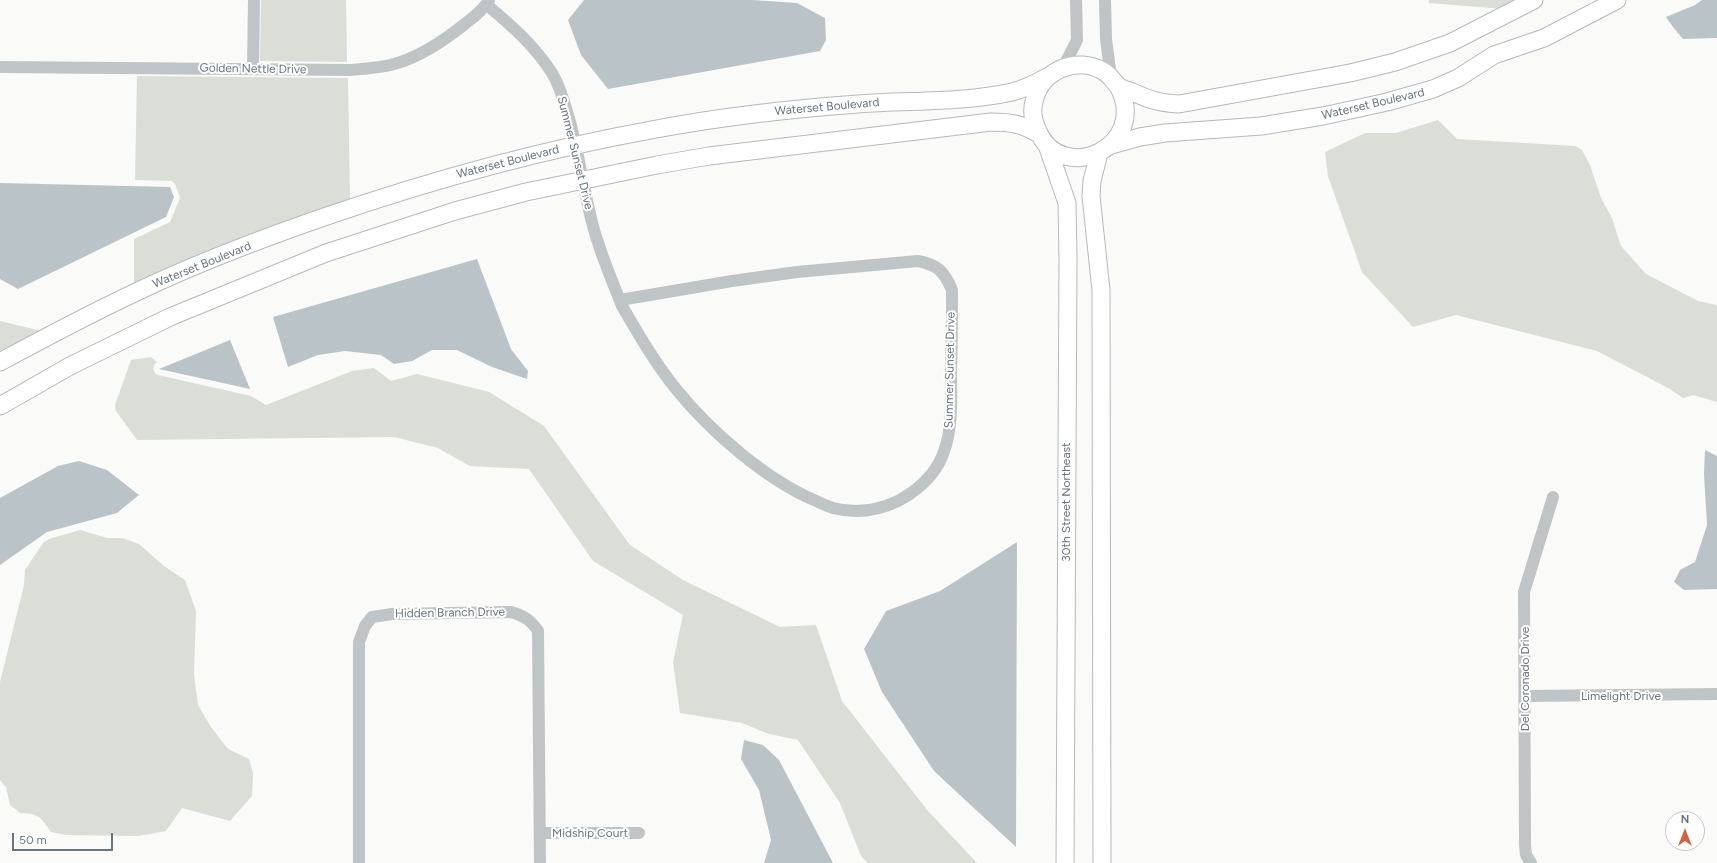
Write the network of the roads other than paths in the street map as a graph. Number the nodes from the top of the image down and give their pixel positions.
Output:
1 (254, 0) edge
2 (1076, 0) edge
3 (1105, 0) edge
4 (1534, 0) edge
5 (1617, 0) edge
6 (488, 2) edge
7 (0, 67) edge
8 (1063, 68) junction
9 (253, 69) junction
10 (1047, 77) junction
11 (1115, 81) junction
12 (1043, 140) junction
13 (576, 145) junction
14 (1105, 149) junction
15 (583, 180) junction
16 (620, 300) junction
17 (0, 362) edge
18 (0, 406) edge
19 (1553, 498) dead end
20 (1717, 694) edge
21 (1525, 696) junction
22 (540, 833) junction
23 (639, 833) dead end
24 (360, 863) edge
25 (540, 863) edge
26 (1065, 863) edge
27 (1102, 863) edge
28 (1531, 863) edge

1 - 9 street
2 - 8 street
3 - 11 street
4 - 11 street
5 - 14 street, Waterset Boulevard
6 - 9 street, Golden Nettle Drive
6 - 13 street, Summer Sunset Drive
7 - 9 street, Golden Nettle Drive
8 - 10 street
8 - 11 street
10 - 12 street
10 - 13 street, Waterset Boulevard
11 - 14 street
12 - 14 street
12 - 15 street
12 - 26 street, 30th Street Northeast
13 - 15 street, Summer Sunset Drive
13 - 17 street, Waterset Boulevard
14 - 27 street
15 - 16 street, Summer Sunset Drive
15 - 18 street
16 - 16 street, Summer Sunset Drive
19 - 21 street, Del Coronado Drive
20 - 21 street, Limelight Drive
21 - 28 street, Del Coronado Drive
22 - 23 street, Midship Court
22 - 24 street, Hidden Branch Drive
22 - 25 street, Hidden Branch Drive

